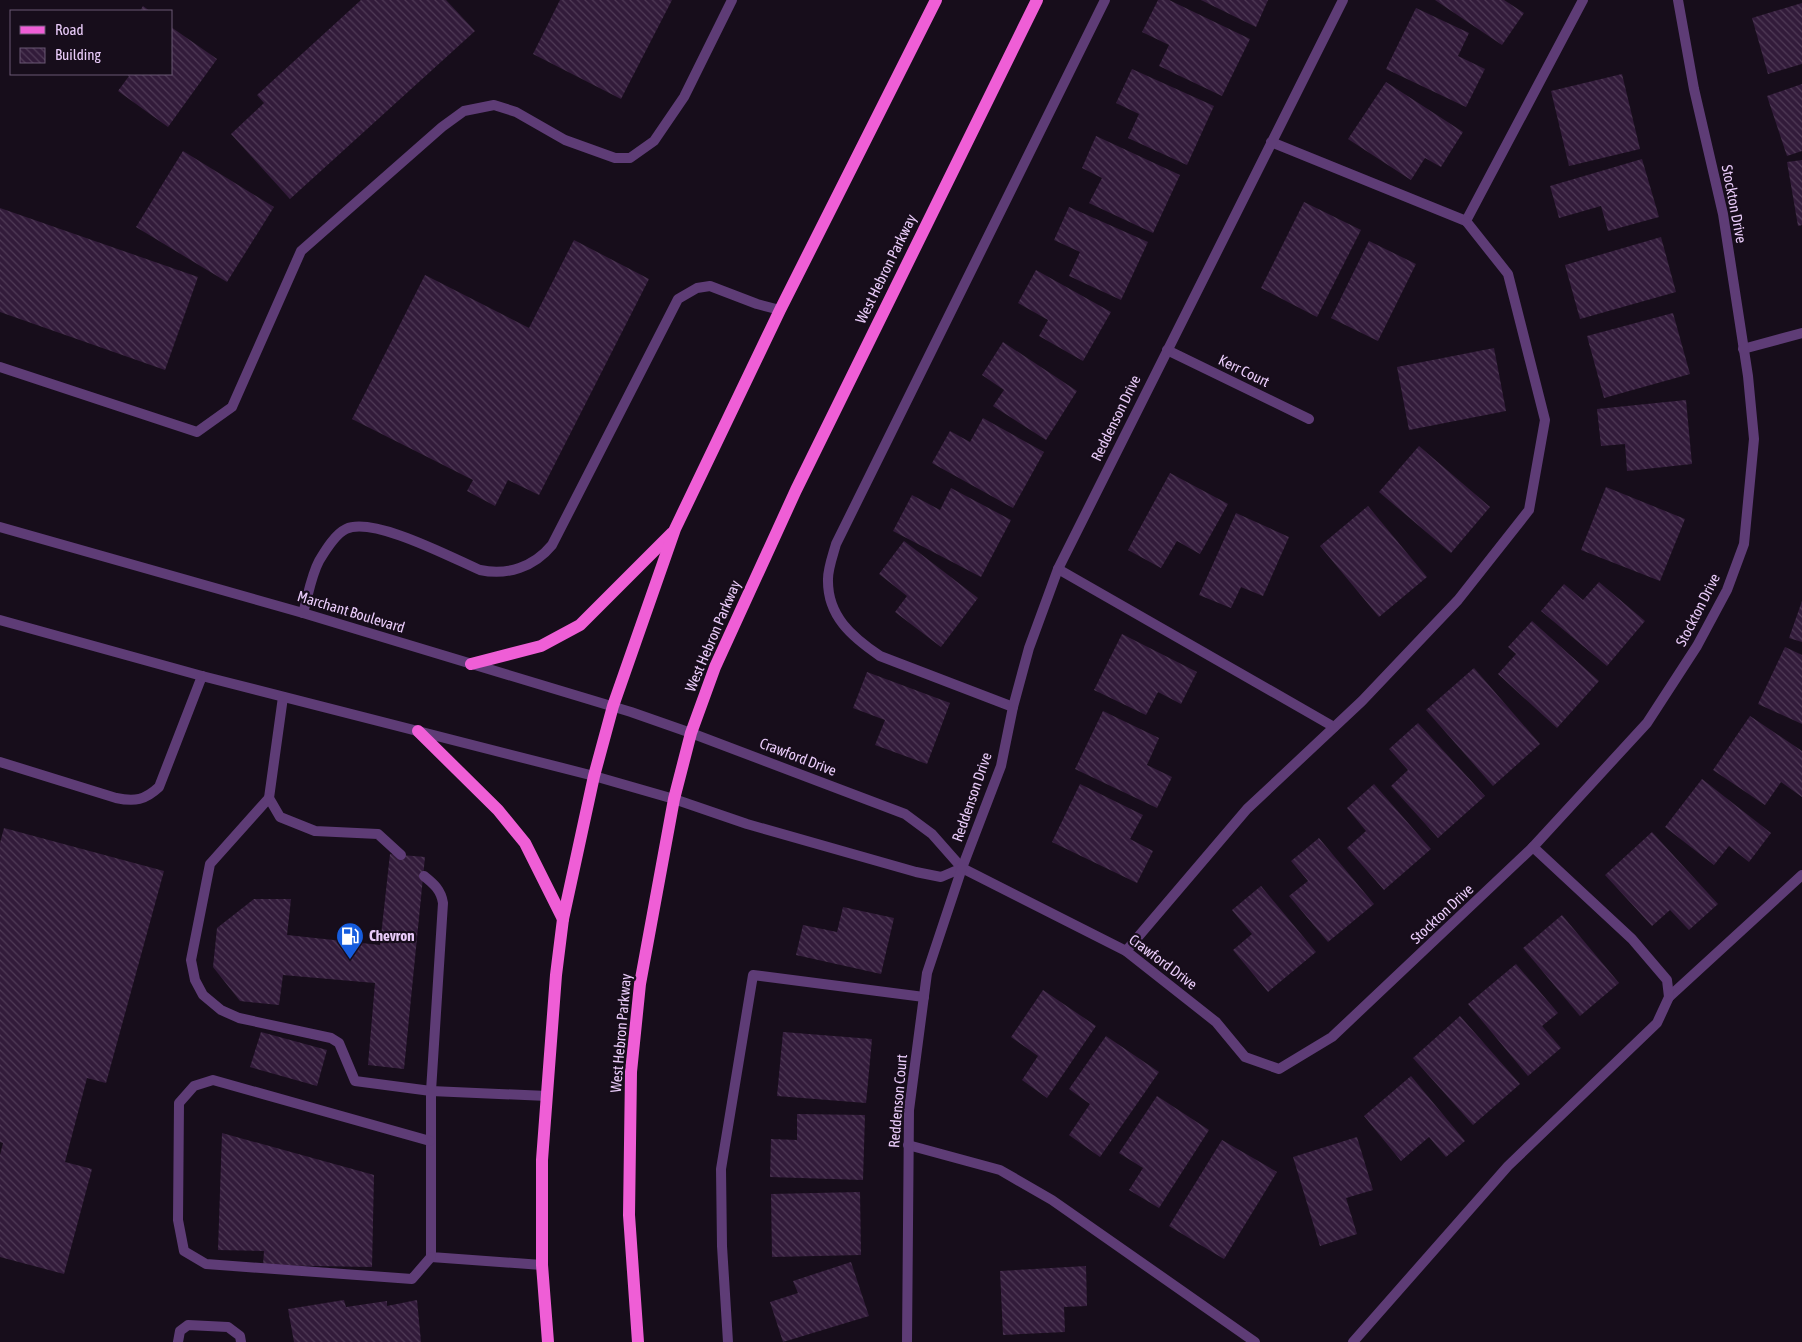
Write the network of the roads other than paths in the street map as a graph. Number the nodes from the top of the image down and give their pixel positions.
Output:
1 (732, 0) edge
2 (936, 0) edge
3 (1037, 0) edge
4 (1105, 0) edge
5 (1343, 0) edge
6 (1583, 0) edge
7 (1678, 0) edge
8 (1271, 142) junction
9 (1466, 221) junction
10 (780, 310) junction
11 (1802, 333) edge
12 (1743, 349) junction
13 (1167, 350) junction
14 (0, 367) edge
15 (1309, 419) dead end
16 (0, 527) edge
17 (675, 529) junction
18 (1058, 569) junction
19 (303, 613) junction
20 (0, 620) edge
21 (471, 664) junction
22 (202, 676) junction
23 (283, 697) junction
24 (612, 706) junction
25 (1013, 707) junction
26 (1334, 727) junction
27 (418, 731) junction
28 (691, 732) junction
29 (0, 762) edge
30 (594, 776) junction
31 (268, 798) junction
32 (674, 799) junction
33 (1533, 848) junction
34 (401, 854) dead end
35 (962, 868) junction
36 (1802, 875) edge
37 (424, 876) dead end
38 (563, 919) junction
39 (1126, 951) junction
40 (924, 997) junction
41 (1669, 997) junction
42 (1279, 1069) joint
43 (431, 1091) junction
44 (547, 1096) junction
45 (430, 1141) junction
46 (908, 1145) junction
47 (431, 1257) junction
48 (542, 1265) junction
49 (178, 1342) edge
50 (241, 1342) edge
51 (548, 1342) edge
52 (638, 1342) edge
53 (728, 1342) edge
54 (907, 1342) edge
55 (1255, 1342) edge
56 (1353, 1342) edge

1 - 14 street
2 - 10 main road
3 - 28 main road, West Hebron Parkway
4 - 25 street
5 - 8 street, Reddenson Drive
6 - 9 street
7 - 12 street, Stockton Drive
8 - 9 street
8 - 13 street, Reddenson Drive
9 - 26 street
10 - 17 main road
10 - 19 street
11 - 12 street
12 - 33 street, Stockton Drive
13 - 15 street, Kerr Court
13 - 18 street, Reddenson Drive
16 - 19 street, Marchant Boulevard
17 - 21 main road
17 - 24 main road
18 - 25 street, Reddenson Drive
18 - 26 street
19 - 21 street, Marchant Boulevard
20 - 22 street
21 - 24 street, Marchant Boulevard
22 - 23 street
22 - 29 street
23 - 27 street
23 - 31 street
24 - 28 street, Marchant Boulevard
24 - 30 main road
25 - 35 street, Reddenson Drive
26 - 39 street
27 - 30 street
27 - 38 main road
28 - 32 main road, West Hebron Parkway
28 - 35 street, Crawford Drive
30 - 32 street
30 - 38 main road
31 - 34 street
31 - 43 street
32 - 35 street
32 - 52 main road, West Hebron Parkway
33 - 41 street
33 - 42 street, Stockton Drive
35 - 39 street, Crawford Drive
35 - 40 street, Reddenson Court
36 - 41 street
37 - 43 street
38 - 44 main road
39 - 42 street, Crawford Drive
40 - 46 street, Reddenson Court
40 - 53 street
41 - 56 street
43 - 44 street
43 - 45 street
44 - 48 main road
45 - 47 street
45 - 47 street
46 - 54 street, Reddenson Court
46 - 55 street
47 - 48 street
48 - 51 main road
49 - 50 street

